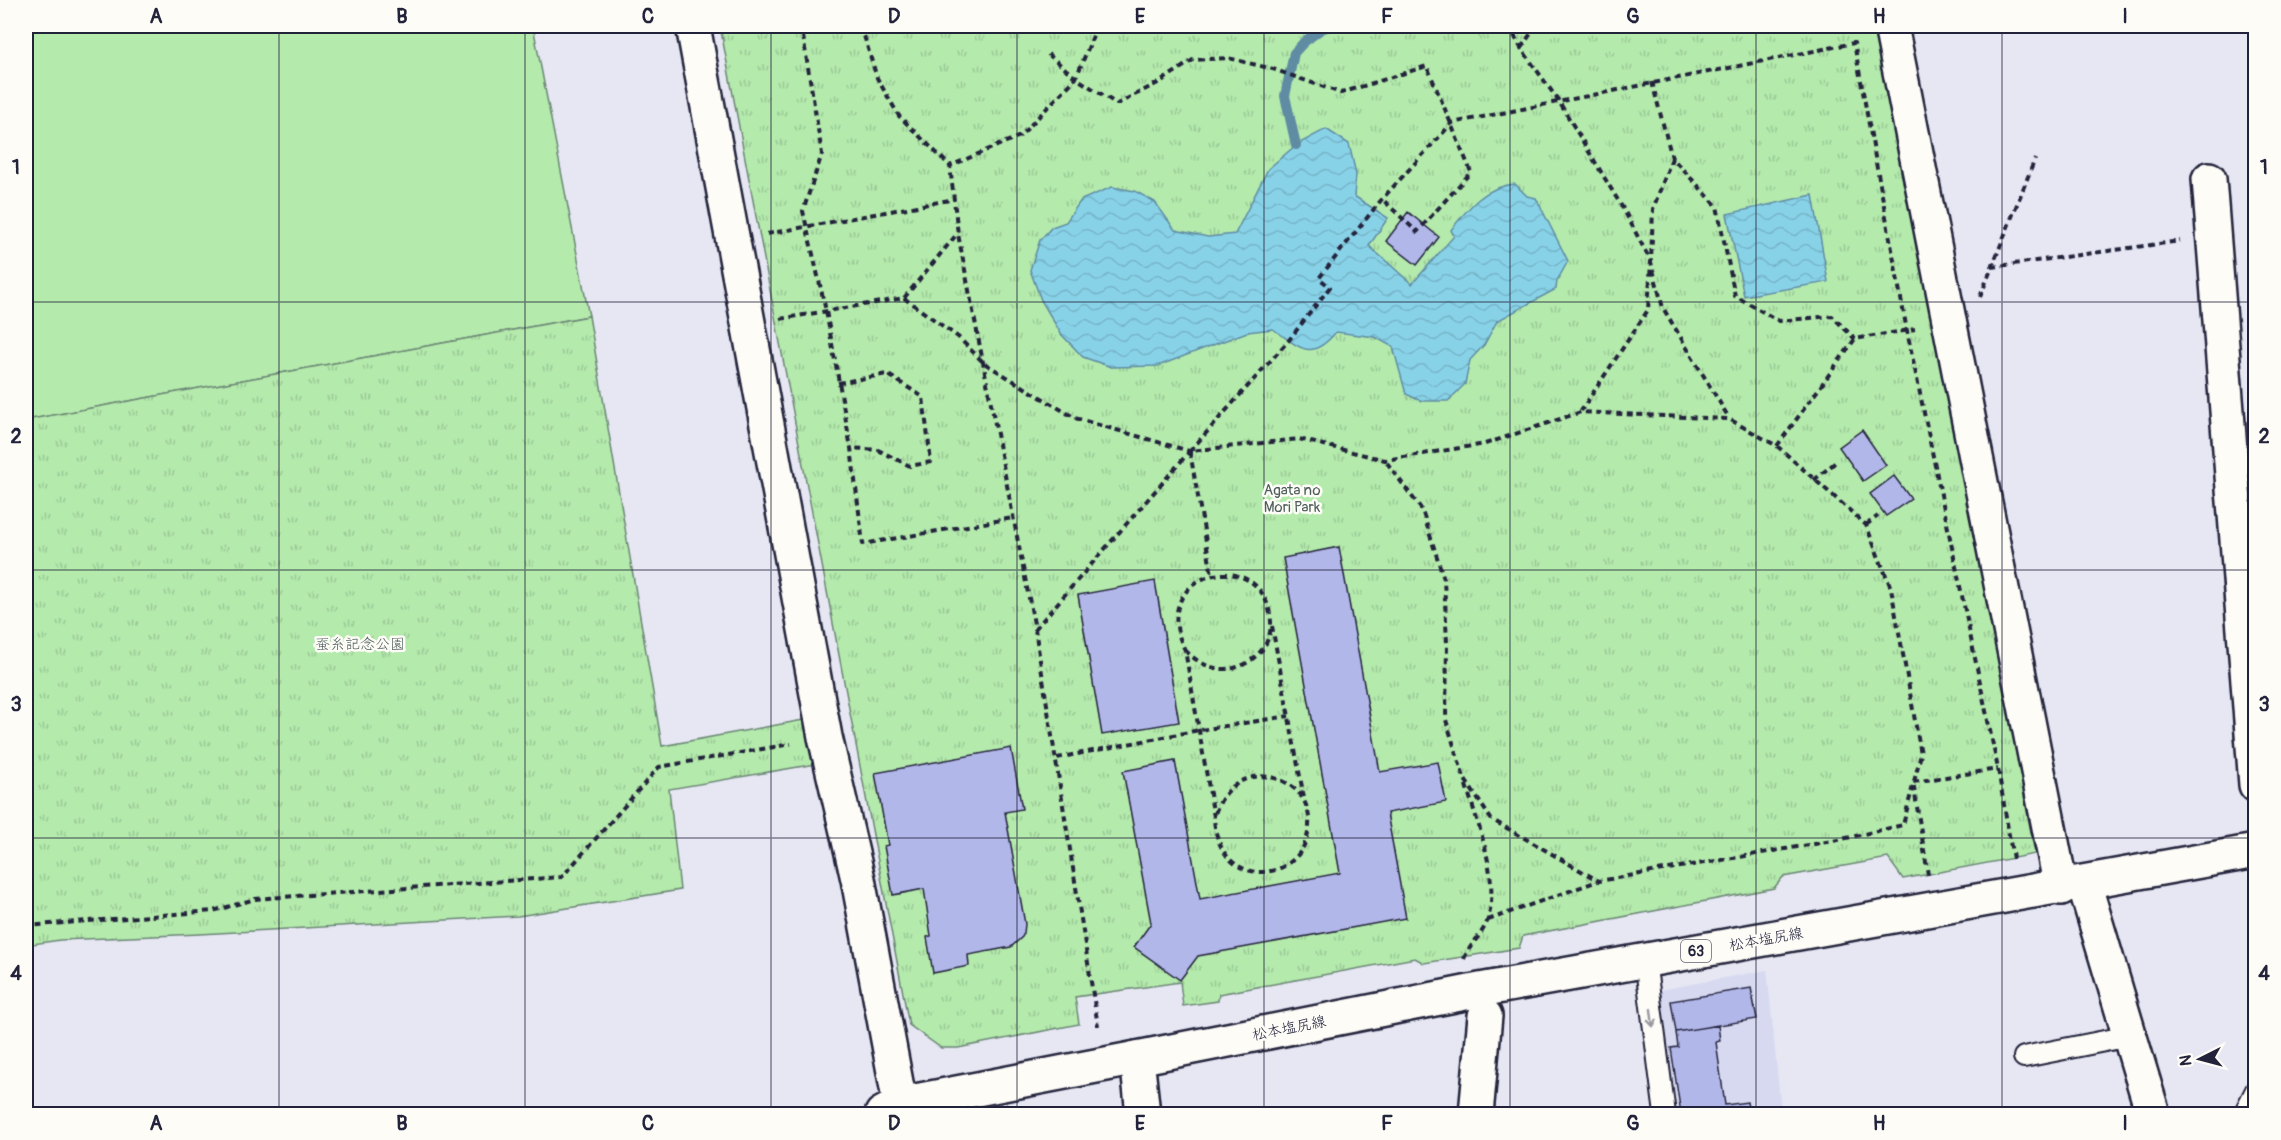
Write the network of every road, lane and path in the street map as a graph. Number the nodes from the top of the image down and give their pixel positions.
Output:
1 (693, 26) edge
2 (804, 26) edge
3 (861, 26) edge
4 (1097, 26) edge
5 (1509, 26) edge
6 (1536, 26) edge
7 (1891, 26) edge
8 (1521, 48) junction
9 (1048, 54) dead end
10 (1076, 78) junction
11 (1652, 82) junction
12 (1558, 100) junction
13 (1452, 123) junction
14 (1672, 158) junction
15 (2035, 159) dead end
16 (950, 166) junction
17 (2209, 178) dead end
18 (955, 199) junction
19 (1382, 199) junction
20 (807, 227) junction
21 (958, 234) junction
22 (759, 235) dead end
23 (2214, 236) junction
24 (1651, 262) junction
25 (1992, 267) junction
26 (904, 298) junction
27 (1979, 298) dead end
28 (826, 311) junction
29 (776, 319) dead end
30 (1907, 331) junction
31 (1855, 339) junction
32 (984, 363) junction
33 (838, 383) junction
34 (1581, 412) junction
35 (1729, 419) junction
36 (1777, 446) junction
37 (851, 448) junction
38 (1190, 451) junction
39 (1385, 460) junction
40 (1837, 461) dead end
41 (1814, 480) junction
42 (1878, 516) dead end
43 (1013, 518) junction
44 (1866, 525) junction
45 (1212, 574) junction
46 (1271, 620) junction
47 (1035, 629) junction
48 (1185, 650) junction
49 (1289, 716) junction
50 (1198, 731) junction
51 (801, 742) dead end
52 (1057, 758) junction
53 (1998, 769) junction
54 (1464, 778) junction
55 (1913, 782) junction
56 (2256, 785) edge
57 (1305, 802) junction
58 (1214, 817) junction
59 (2256, 852) edge
60 (2013, 865) dead end
61 (1929, 880) dead end
62 (1599, 881) junction
63 (2072, 885) junction
64 (1488, 920) junction
65 (26, 926) edge
66 (1645, 960) junction
67 (1462, 966) dead end
68 (1485, 1016) dead end
69 (1098, 1026) dead end
70 (2130, 1036) junction
71 (2024, 1056) dead end
72 (1137, 1058) junction
73 (2256, 1090) edge
74 (891, 1109) edge
75 (1143, 1114) edge
76 (1476, 1114) edge
77 (1665, 1114) edge
78 (2153, 1114) edge
79 (2244, 1114) edge

1 - 74 street
2 - 20 path
3 - 16 path
4 - 10 path
5 - 8 path
6 - 8 path
7 - 63 street
8 - 12 path
9 - 10 path
10 - 13 path
10 - 16 path
11 - 12 path
11 - 14 path
11 - 30 path
12 - 13 path
12 - 24 path
13 - 19 path
13 - 19 path
14 - 24 path
14 - 31 path
15 - 25 path
16 - 18 path
17 - 23 street
18 - 20 path
18 - 21 path
19 - 38 path
20 - 22 path
20 - 28 path
21 - 26 path
21 - 32 path
23 - 25 path
23 - 56 street
24 - 34 path
24 - 35 path
25 - 27 path
26 - 28 path
26 - 32 path
28 - 29 path
28 - 33 path
30 - 31 path
30 - 53 path
31 - 36 path
32 - 38 path
32 - 43 path
33 - 37 path
33 - 37 path
34 - 35 path
34 - 39 path
35 - 36 path
36 - 41 path
37 - 43 path
38 - 39 path
38 - 45 path
38 - 47 path
39 - 54 path
40 - 41 path
41 - 44 path
42 - 44 path
43 - 47 path
44 - 55 path
45 - 46 path
45 - 48 path
46 - 48 path
46 - 49 path
47 - 52 path
48 - 50 path
49 - 50 path
49 - 57 path
50 - 52 path
50 - 58 path
51 - 65 path
52 - 69 path
53 - 55 path
53 - 60 path
54 - 62 path
54 - 64 path
55 - 61 path
55 - 62 path
57 - 58 path
57 - 58 path
59 - 63 street, 松本塩尻線 / 63
62 - 64 path
63 - 66 street, 松本塩尻線 / 63
63 - 70 street
64 - 67 path
66 - 72 street, 松本塩尻線 / 63
66 -> 77 lane
68 - 76 street
70 - 71 lane
70 - 78 street
72 - 74 street, 松本塩尻線
72 - 75 street
73 - 79 lane

